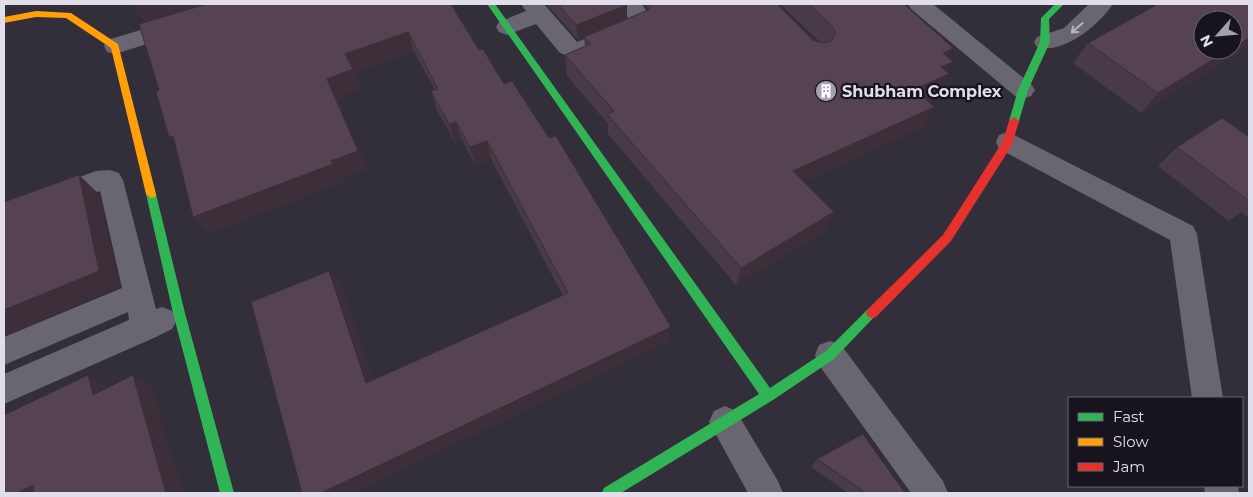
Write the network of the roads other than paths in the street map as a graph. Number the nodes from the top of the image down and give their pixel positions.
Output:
1 (251, 4) edge
2 (491, 4) edge
3 (630, 4) edge
4 (919, 4) edge
5 (1060, 4) edge
6 (1102, 4) edge
7 (536, 9) edge
8 (4, 20) edge
9 (507, 27) junction
10 (1045, 42) junction
11 (115, 46) junction
12 (1022, 90) junction
13 (1008, 142) junction
14 (4, 216) edge
15 (138, 294) junction
16 (179, 313) junction
17 (146, 328) junction
18 (4, 350) edge
19 (830, 355) junction
20 (4, 389) edge
21 (768, 396) junction
22 (1208, 397) edge
23 (725, 422) junction
24 (227, 493) edge
25 (609, 493) edge
26 (766, 493) edge
27 (931, 493) edge

1 - 11 street
2 - 9 street
3 - 7 street
4 - 12 street
5 - 10 street
6 -> 10 street
7 - 9 street
8 - 11 street
9 - 21 street
10 - 12 street
11 - 16 street
12 - 13 street
13 - 19 street
13 - 22 street
14 - 15 street
15 - 17 street
15 - 18 street
16 - 17 street
16 - 24 street
17 - 20 street
19 - 21 street
19 - 27 street
21 - 23 street
23 - 25 street
23 - 26 street

